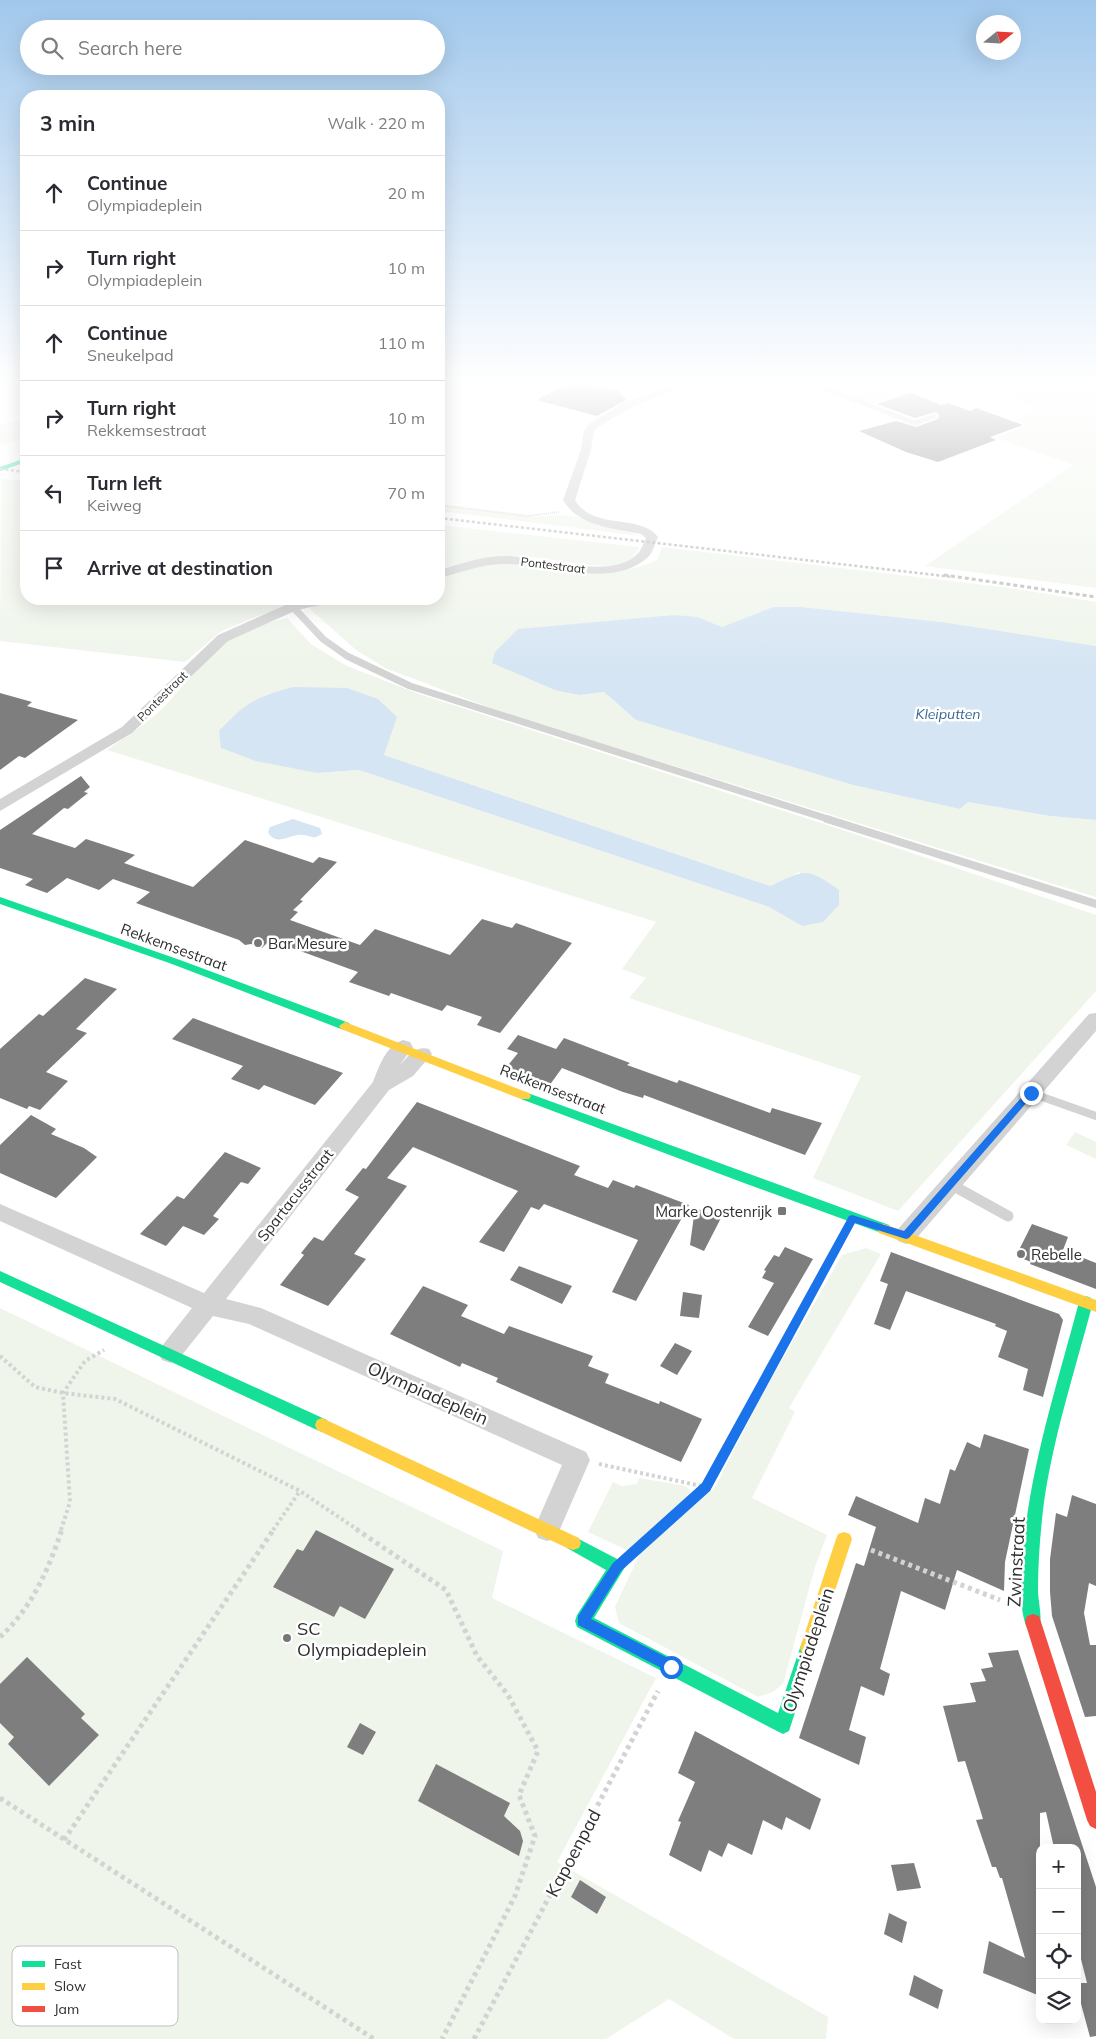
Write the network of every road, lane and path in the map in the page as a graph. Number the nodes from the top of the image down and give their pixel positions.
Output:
1 (576, 480) edge
2 (445, 506) edge
3 (575, 510) junction
4 (445, 573) edge
5 (306, 605) edge
6 (294, 608) junction
7 (0, 806) edge
8 (0, 900) edge
9 (1096, 904) edge
10 (1096, 1019) edge
11 (403, 1047) junction
12 (422, 1054) junction
13 (382, 1085) junction
14 (1031, 1093) junction
15 (1096, 1116) edge
16 (950, 1184) junction
17 (0, 1212) edge
18 (1008, 1216) dead end
19 (852, 1219) junction
20 (906, 1235) junction
21 (0, 1276) edge
22 (1091, 1304) edge
23 (208, 1305) junction
24 (124, 1332) junction
25 (170, 1353) junction
26 (0, 1356) edge
27 (63, 1393) junction
28 (577, 1460) junction
29 (706, 1487) junction
30 (300, 1490) junction
31 (547, 1530) junction
32 (844, 1539) joint
33 (617, 1567) junction
34 (1030, 1612) junction
35 (0, 1637) edge
36 (671, 1667) junction
37 (0, 1798) edge
38 (1096, 1820) edge
39 (64, 1840) junction
40 (374, 2039) edge
41 (442, 2039) edge
42 (474, 2039) edge

1 - 3 street
2 - 3 path
3 - 4 street, Pontestraat
5 - 6 street, Pontestraat
6 - 7 street, Pontestraat
6 - 9 lane
8 - 11 main road, Rekkemsestraat
10 - 14 street
11 - 12 main road, Rekkemsestraat
11 - 13 street, Spartacusstraat
12 - 13 street, Spartacusstraat
12 - 19 main road, Rekkemsestraat
13 - 23 street, Spartacusstraat
14 - 15 lane
14 - 16 street
16 - 18 lane
16 - 20 street
17 - 23 street, Olympiadeplein
19 - 20 main road, Rekkemsestraat
19 - 29 path
20 - 22 main road, Rekkemsestraat
21 - 24 main road
22 - 34 main road, Zwinstraat
23 - 25 street
23 - 28 street, Olympiadeplein
24 - 25 main road
24 - 27 path
25 - 31 main road
26 - 27 path
27 - 30 path
27 - 35 path
28 - 29 path
28 - 31 street
29 - 33 path
30 - 39 path
30 - 41 path
31 - 33 main road
32 - 34 path
32 - 36 main road, Olympiadeplein
33 - 36 main road, Olympiadeplein
34 - 38 main road, Zwinstraat
36 - 42 path, Kapoenpad
37 - 39 path
39 - 40 path

